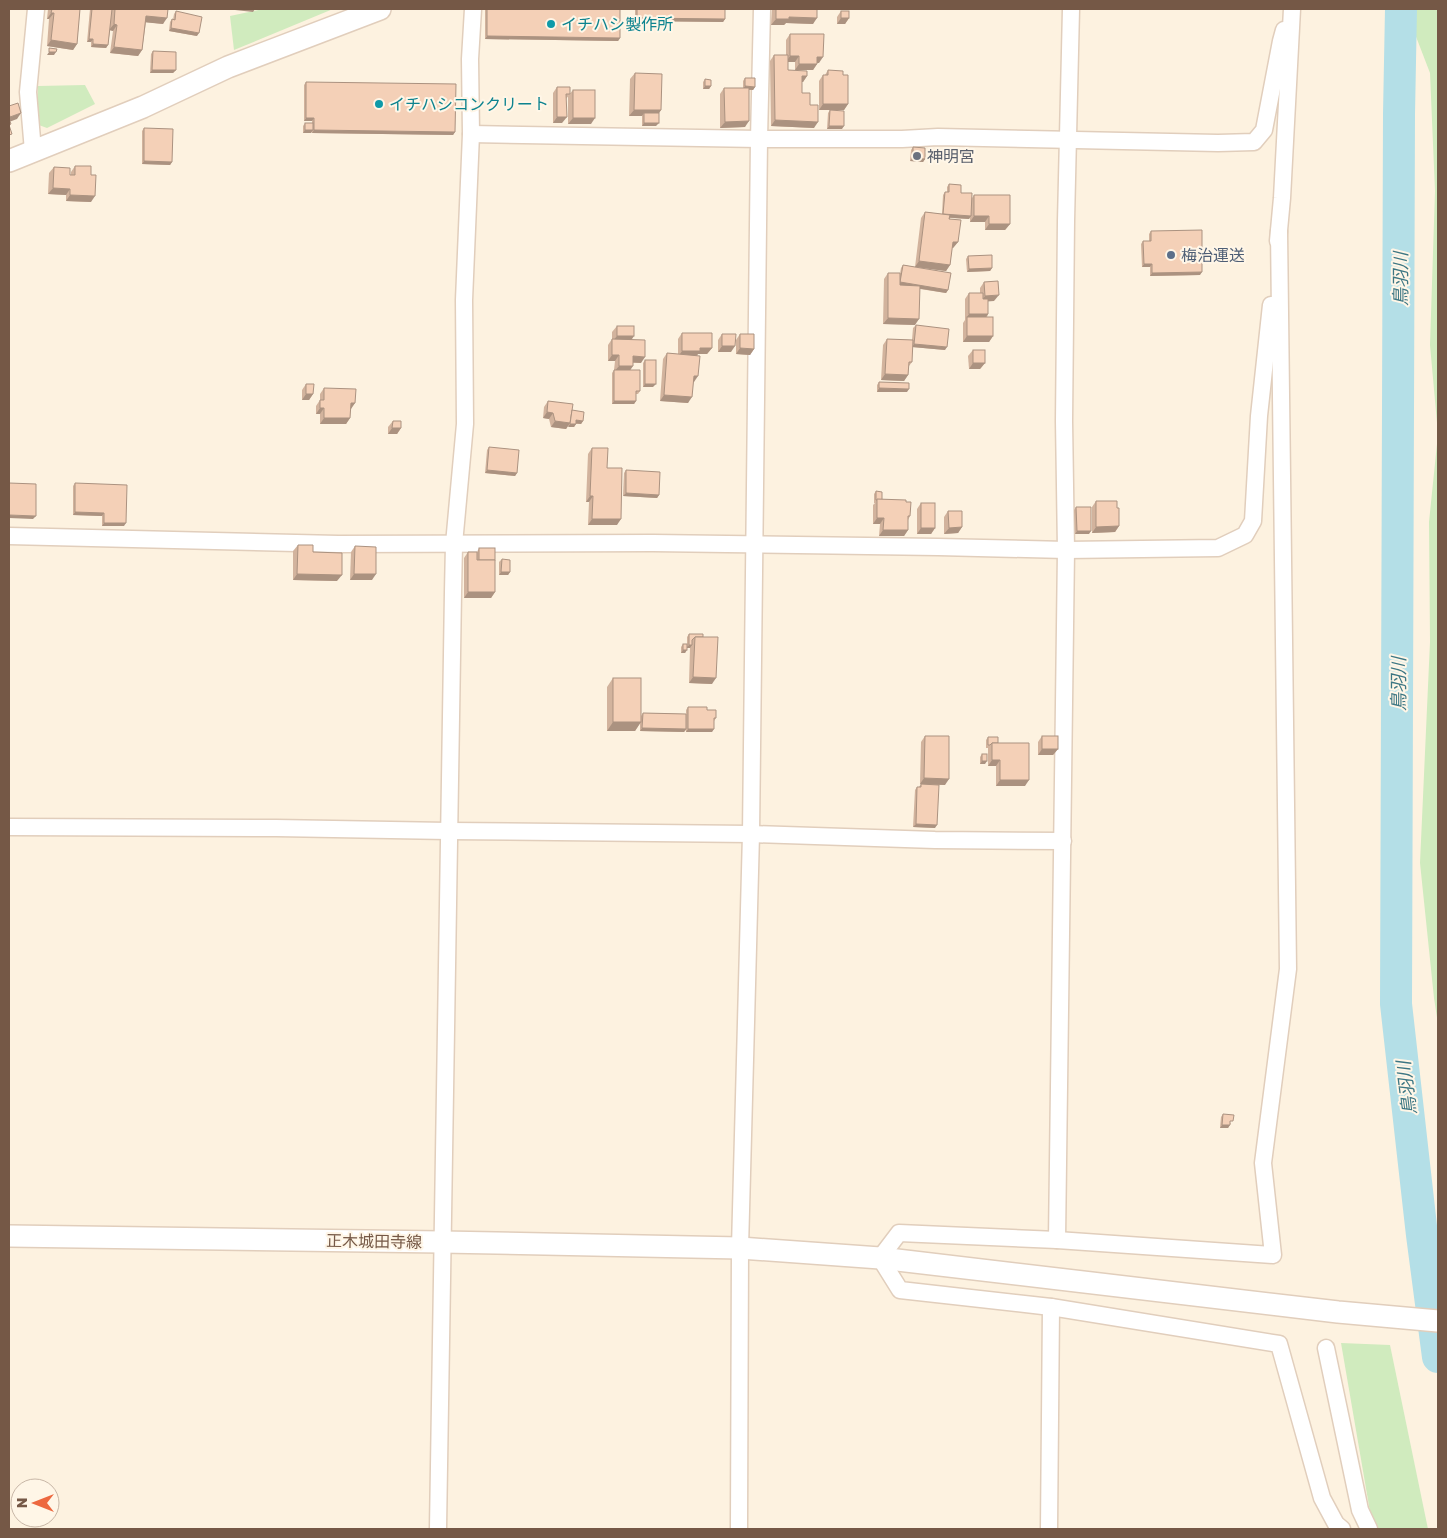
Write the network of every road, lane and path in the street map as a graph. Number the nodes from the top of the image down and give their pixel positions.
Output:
1 (36, 9) edge
2 (380, 9) edge
3 (472, 9) edge
4 (762, 9) edge
5 (1071, 9) edge
6 (1292, 9) edge
7 (471, 134) junction
8 (759, 139) junction
9 (1067, 139) junction
10 (33, 151) junction
11 (9, 161) edge
12 (1279, 231) junction
13 (9, 536) edge
14 (454, 544) junction
15 (755, 544) junction
16 (1066, 550) junction
17 (9, 827) edge
18 (448, 831) junction
19 (751, 834) junction
20 (1063, 841) junction
21 (9, 1236) edge
22 (1057, 1240) junction
23 (442, 1242) junction
24 (740, 1248) junction
25 (880, 1258) junction
26 (1051, 1307) junction
27 (1438, 1321) edge
28 (1326, 1348) dead end
29 (438, 1529) edge
30 (739, 1529) edge
31 (1050, 1529) edge
32 (1342, 1529) edge
33 (1369, 1529) edge

1 - 10 street
2 - 10 street
3 - 7 street
4 - 8 street
5 - 9 street
6 - 9 street
6 - 12 street
7 - 8 street
7 - 14 street
8 - 9 street
8 - 15 street
9 - 16 street
10 - 11 street
12 - 16 street
12 - 22 street
13 - 14 street
14 - 15 street
14 - 18 street
15 - 16 street
15 - 19 street
16 - 20 street
17 - 18 street
18 - 19 street
18 - 23 street
19 - 20 street
19 - 24 street
20 - 22 street
21 - 23 street, 正木城田寺線
22 - 25 street
23 - 24 street, 正木城田寺線
23 - 29 street
24 - 25 street, 正木城田寺線
24 - 30 street
25 - 26 street
25 - 27 street, 正木城田寺線
26 - 31 street
26 - 32 street
28 - 33 street

